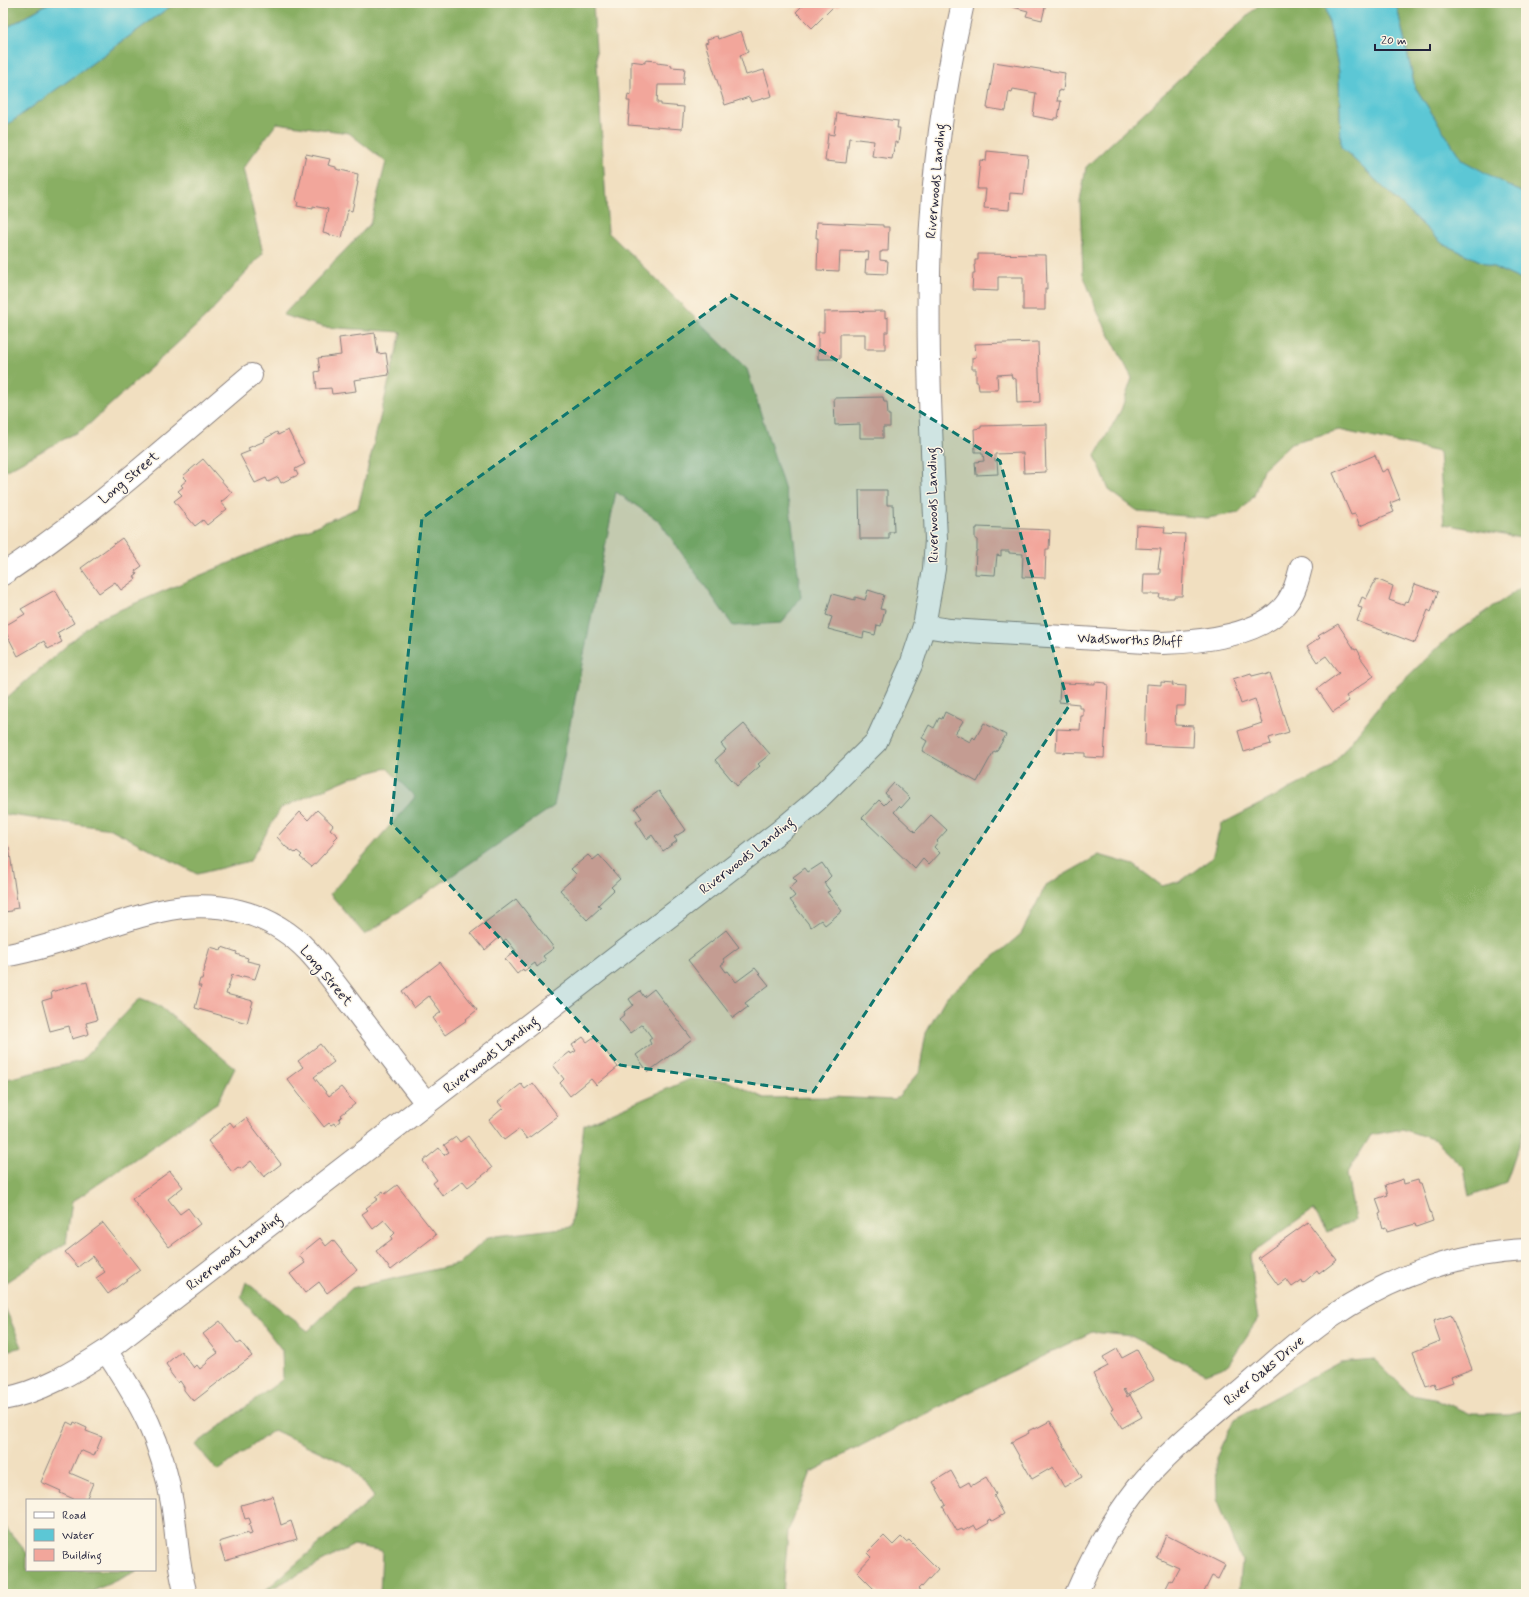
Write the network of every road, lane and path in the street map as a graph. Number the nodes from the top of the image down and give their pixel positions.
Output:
1 (963, 3) edge
2 (251, 375) dead end
3 (1301, 567) dead end
4 (3, 574) edge
5 (924, 626) junction
6 (3, 956) edge
7 (427, 1104) junction
8 (1526, 1250) edge
9 (106, 1351) junction
10 (3, 1398) edge
11 (186, 1594) edge
12 (1076, 1594) edge

1 - 5 street, Riverwoods Landing
2 - 4 street, Long Street
3 - 5 street, Wadsworths Bluff
5 - 7 street, Riverwoods Landing
6 - 7 street, Long Street
7 - 9 street, Riverwoods Landing
8 - 12 street, River Oaks Drive
9 - 10 street, Riverwoods Landing
9 - 11 street

